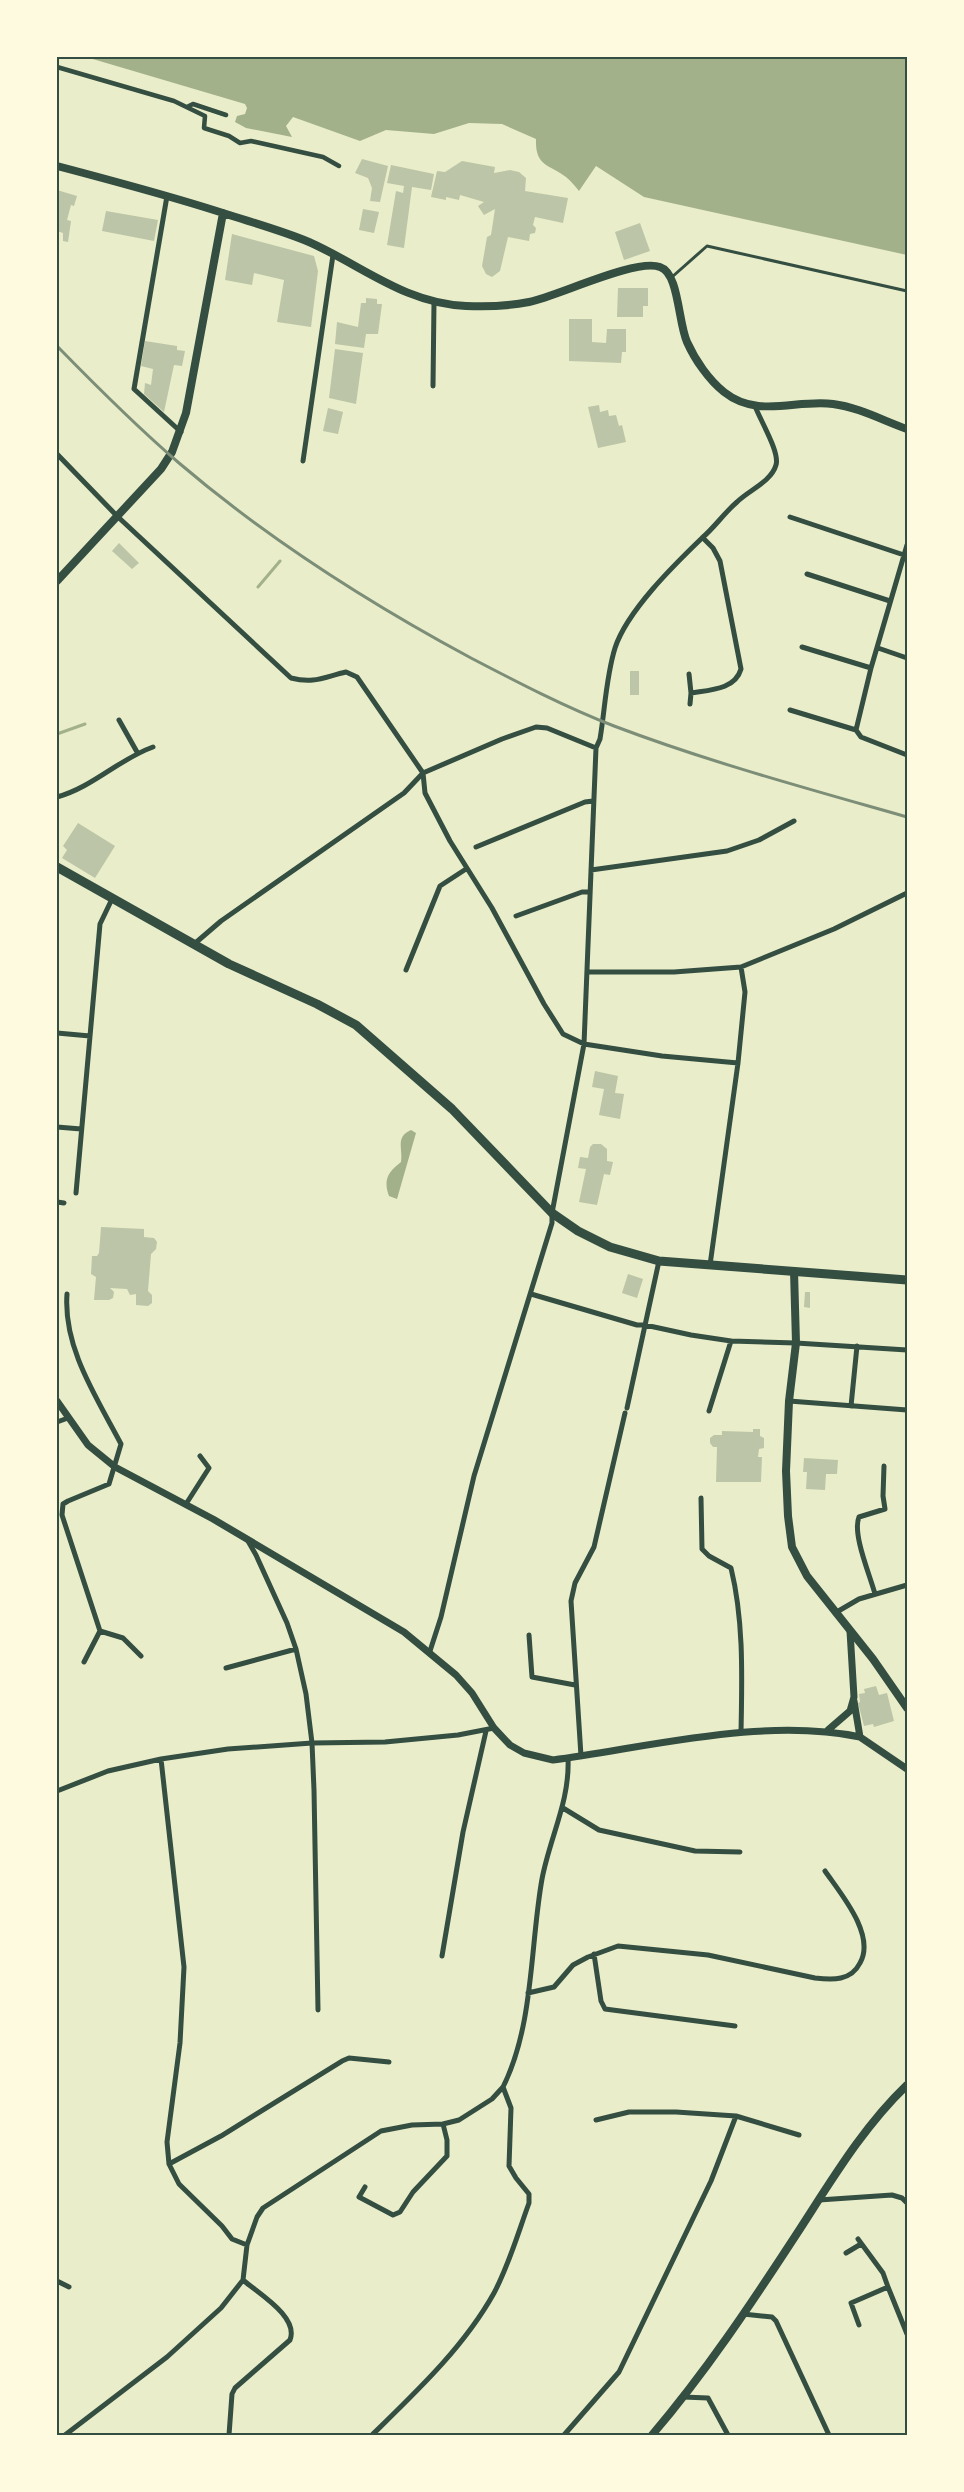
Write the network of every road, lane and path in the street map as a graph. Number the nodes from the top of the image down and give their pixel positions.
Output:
1 (57, 66) edge
2 (187, 107) junction
3 (226, 115) dead end
4 (57, 166) edge
5 (339, 166) dead end
6 (167, 196) junction
7 (224, 213) junction
8 (333, 255) junction
9 (672, 277) junction
10 (907, 291) edge
11 (434, 302) junction
12 (433, 386) dead end
13 (755, 406) junction
14 (907, 429) edge
15 (180, 432) junction
16 (57, 454) edge
17 (303, 461) dead end
18 (117, 516) junction
19 (790, 517) dead end
20 (703, 538) junction
21 (907, 545) edge
22 (904, 555) junction
23 (807, 574) dead end
24 (57, 581) edge
25 (890, 601) junction
26 (802, 647) dead end
27 (878, 648) junction
28 (907, 658) edge
29 (871, 668) junction
30 (689, 674) dead end
31 (691, 693) junction
32 (690, 704) dead end
33 (790, 710) dead end
34 (119, 720) dead end
35 (856, 730) junction
36 (153, 747) dead end
37 (596, 748) junction
38 (137, 753) junction
39 (907, 755) edge
40 (423, 772) junction
41 (57, 797) edge
42 (593, 801) junction
43 (794, 821) dead end
44 (476, 847) dead end
45 (57, 867) edge
46 (466, 869) junction
47 (591, 870) junction
48 (590, 892) junction
49 (907, 893) edge
50 (112, 899) junction
51 (516, 916) dead end
52 (193, 945) junction
53 (741, 967) junction
54 (406, 970) dead end
55 (588, 972) junction
56 (57, 1033) edge
57 (90, 1036) junction
58 (584, 1044) junction
59 (738, 1063) junction
60 (57, 1127) edge
61 (81, 1129) junction
62 (76, 1193) dead end
63 (57, 1202) edge
64 (64, 1203) dead end
65 (552, 1213) junction
66 (711, 1260) junction
67 (659, 1261) junction
68 (794, 1272) junction
69 (907, 1280) edge
70 (67, 1294) dead end
71 (531, 1294) junction
72 (645, 1325) junction
73 (731, 1341) junction
74 (796, 1342) junction
75 (857, 1346) junction
76 (907, 1350) edge
77 (57, 1401) edge
78 (789, 1401) junction
79 (851, 1406) junction
80 (907, 1410) edge
81 (709, 1411) dead end
82 (68, 1418) junction
83 (57, 1422) edge
84 (200, 1456) dead end
85 (884, 1466) dead end
86 (115, 1467) junction
87 (701, 1498) dead end
88 (186, 1504) junction
89 (247, 1539) junction
90 (907, 1585) edge
91 (875, 1594) junction
92 (835, 1613) junction
93 (100, 1631) junction
94 (850, 1631) junction
95 (529, 1635) dead end
96 (296, 1649) junction
97 (430, 1651) junction
98 (141, 1656) dead end
99 (84, 1662) dead end
100 (226, 1668) dead end
101 (575, 1685) junction
102 (854, 1697) junction
103 (907, 1708) edge
104 (490, 1730) junction
105 (828, 1730) junction
106 (741, 1733) junction
107 (860, 1737) junction
108 (312, 1743) junction
109 (581, 1756) junction
110 (568, 1758) junction
111 (161, 1759) junction
112 (907, 1769) edge
113 (57, 1791) edge
114 (563, 1808) junction
115 (740, 1852) dead end
116 (825, 1871) dead end
117 (594, 1954) junction
118 (442, 1956) dead end
119 (528, 1993) junction
120 (318, 2010) dead end
121 (735, 2026) dead end
122 (389, 2062) dead end
123 (907, 2085) edge
124 (503, 2087) junction
125 (736, 2116) junction
126 (596, 2120) dead end
127 (443, 2124) junction
128 (799, 2135) dead end
129 (169, 2164) junction
130 (365, 2187) dead end
131 (819, 2200) junction
132 (907, 2203) edge
133 (247, 2246) junction
134 (846, 2253) dead end
135 (243, 2280) junction
136 (57, 2281) edge
137 (69, 2287) dead end
138 (888, 2287) junction
139 (743, 2314) junction
140 (859, 2325) dead end
141 (907, 2334) edge
142 (682, 2397) junction
143 (66, 2435) edge
144 (229, 2435) edge
145 (372, 2435) edge
146 (564, 2435) edge
147 (652, 2435) edge
148 (728, 2435) edge
149 (829, 2435) edge

1 - 2 street
2 - 3 street
2 - 5 street
4 - 6 main road
6 - 7 main road
6 - 15 street
7 - 8 main road
7 - 15 main road
8 - 11 main road
8 - 17 street
9 - 10 lane
9 - 11 main road
9 - 13 main road
11 - 12 street
13 - 14 main road
13 - 20 street
15 - 18 main road
16 - 18 street
18 - 24 main road
18 - 40 street
19 - 22 street
20 - 31 street
20 - 37 street
21 - 22 street
22 - 25 street
23 - 25 street
25 - 27 street
26 - 29 street
27 - 28 street
27 - 29 street
29 - 35 street
30 - 31 street
31 - 32 street
33 - 35 street
34 - 38 street
35 - 39 street
36 - 38 street
37 - 40 street
37 - 42 street
38 - 41 street
40 - 46 street
40 - 52 street
42 - 44 street
42 - 47 street
43 - 47 street
45 - 50 main road
46 - 54 street
46 - 58 street
47 - 48 street
48 - 51 street
48 - 55 street
49 - 53 street
50 - 52 main road
50 - 57 street
52 - 65 main road
53 - 55 street
53 - 59 street
55 - 58 street
56 - 57 street
57 - 61 street
58 - 59 street
58 - 65 street
59 - 66 street
60 - 61 street
61 - 62 street
63 - 64 street
65 - 67 main road
65 - 71 street
66 - 67 main road
66 - 68 main road
67 - 72 street
68 - 69 main road
68 - 74 main road
70 - 86 street
71 - 72 street
71 - 97 street
72 - 73 street
72 - 101 street
73 - 74 street
73 - 81 street
74 - 75 street
74 - 78 main road
75 - 76 street
75 - 79 street
77 - 82 street
78 - 79 street
78 - 92 main road
79 - 80 street
82 - 83 street
82 - 86 street
84 - 88 street
85 - 91 street
86 - 88 street
86 - 93 street
87 - 106 street
88 - 89 street
89 - 96 street
89 - 97 street
90 - 91 street
91 - 92 street
92 - 94 main road
93 - 98 street
93 - 99 street
94 - 102 street
94 - 103 main road
95 - 101 street
96 - 100 street
96 - 108 street
97 - 104 street
101 - 109 street
102 - 105 street
102 - 107 street
104 - 108 street
104 - 110 street
104 - 118 street
105 - 106 street
105 - 107 street
106 - 109 street
107 - 112 street
108 - 111 street
108 - 120 street
109 - 110 street
110 - 114 street
111 - 113 street
111 - 129 street
114 - 115 street
114 - 119 street
116 - 117 street
117 - 119 street
117 - 121 street
119 - 124 street
122 - 129 street
123 - 131 main road
124 - 127 street
124 - 145 street
125 - 126 street
125 - 128 street
125 - 146 street
127 - 130 street
127 - 133 street
129 - 133 street
131 - 132 street
131 - 139 main road
133 - 135 street
134 - 138 street
135 - 143 street
135 - 144 street
136 - 137 street
138 - 140 street
138 - 141 street
139 - 142 main road
139 - 149 street
142 - 147 main road
142 - 148 street

